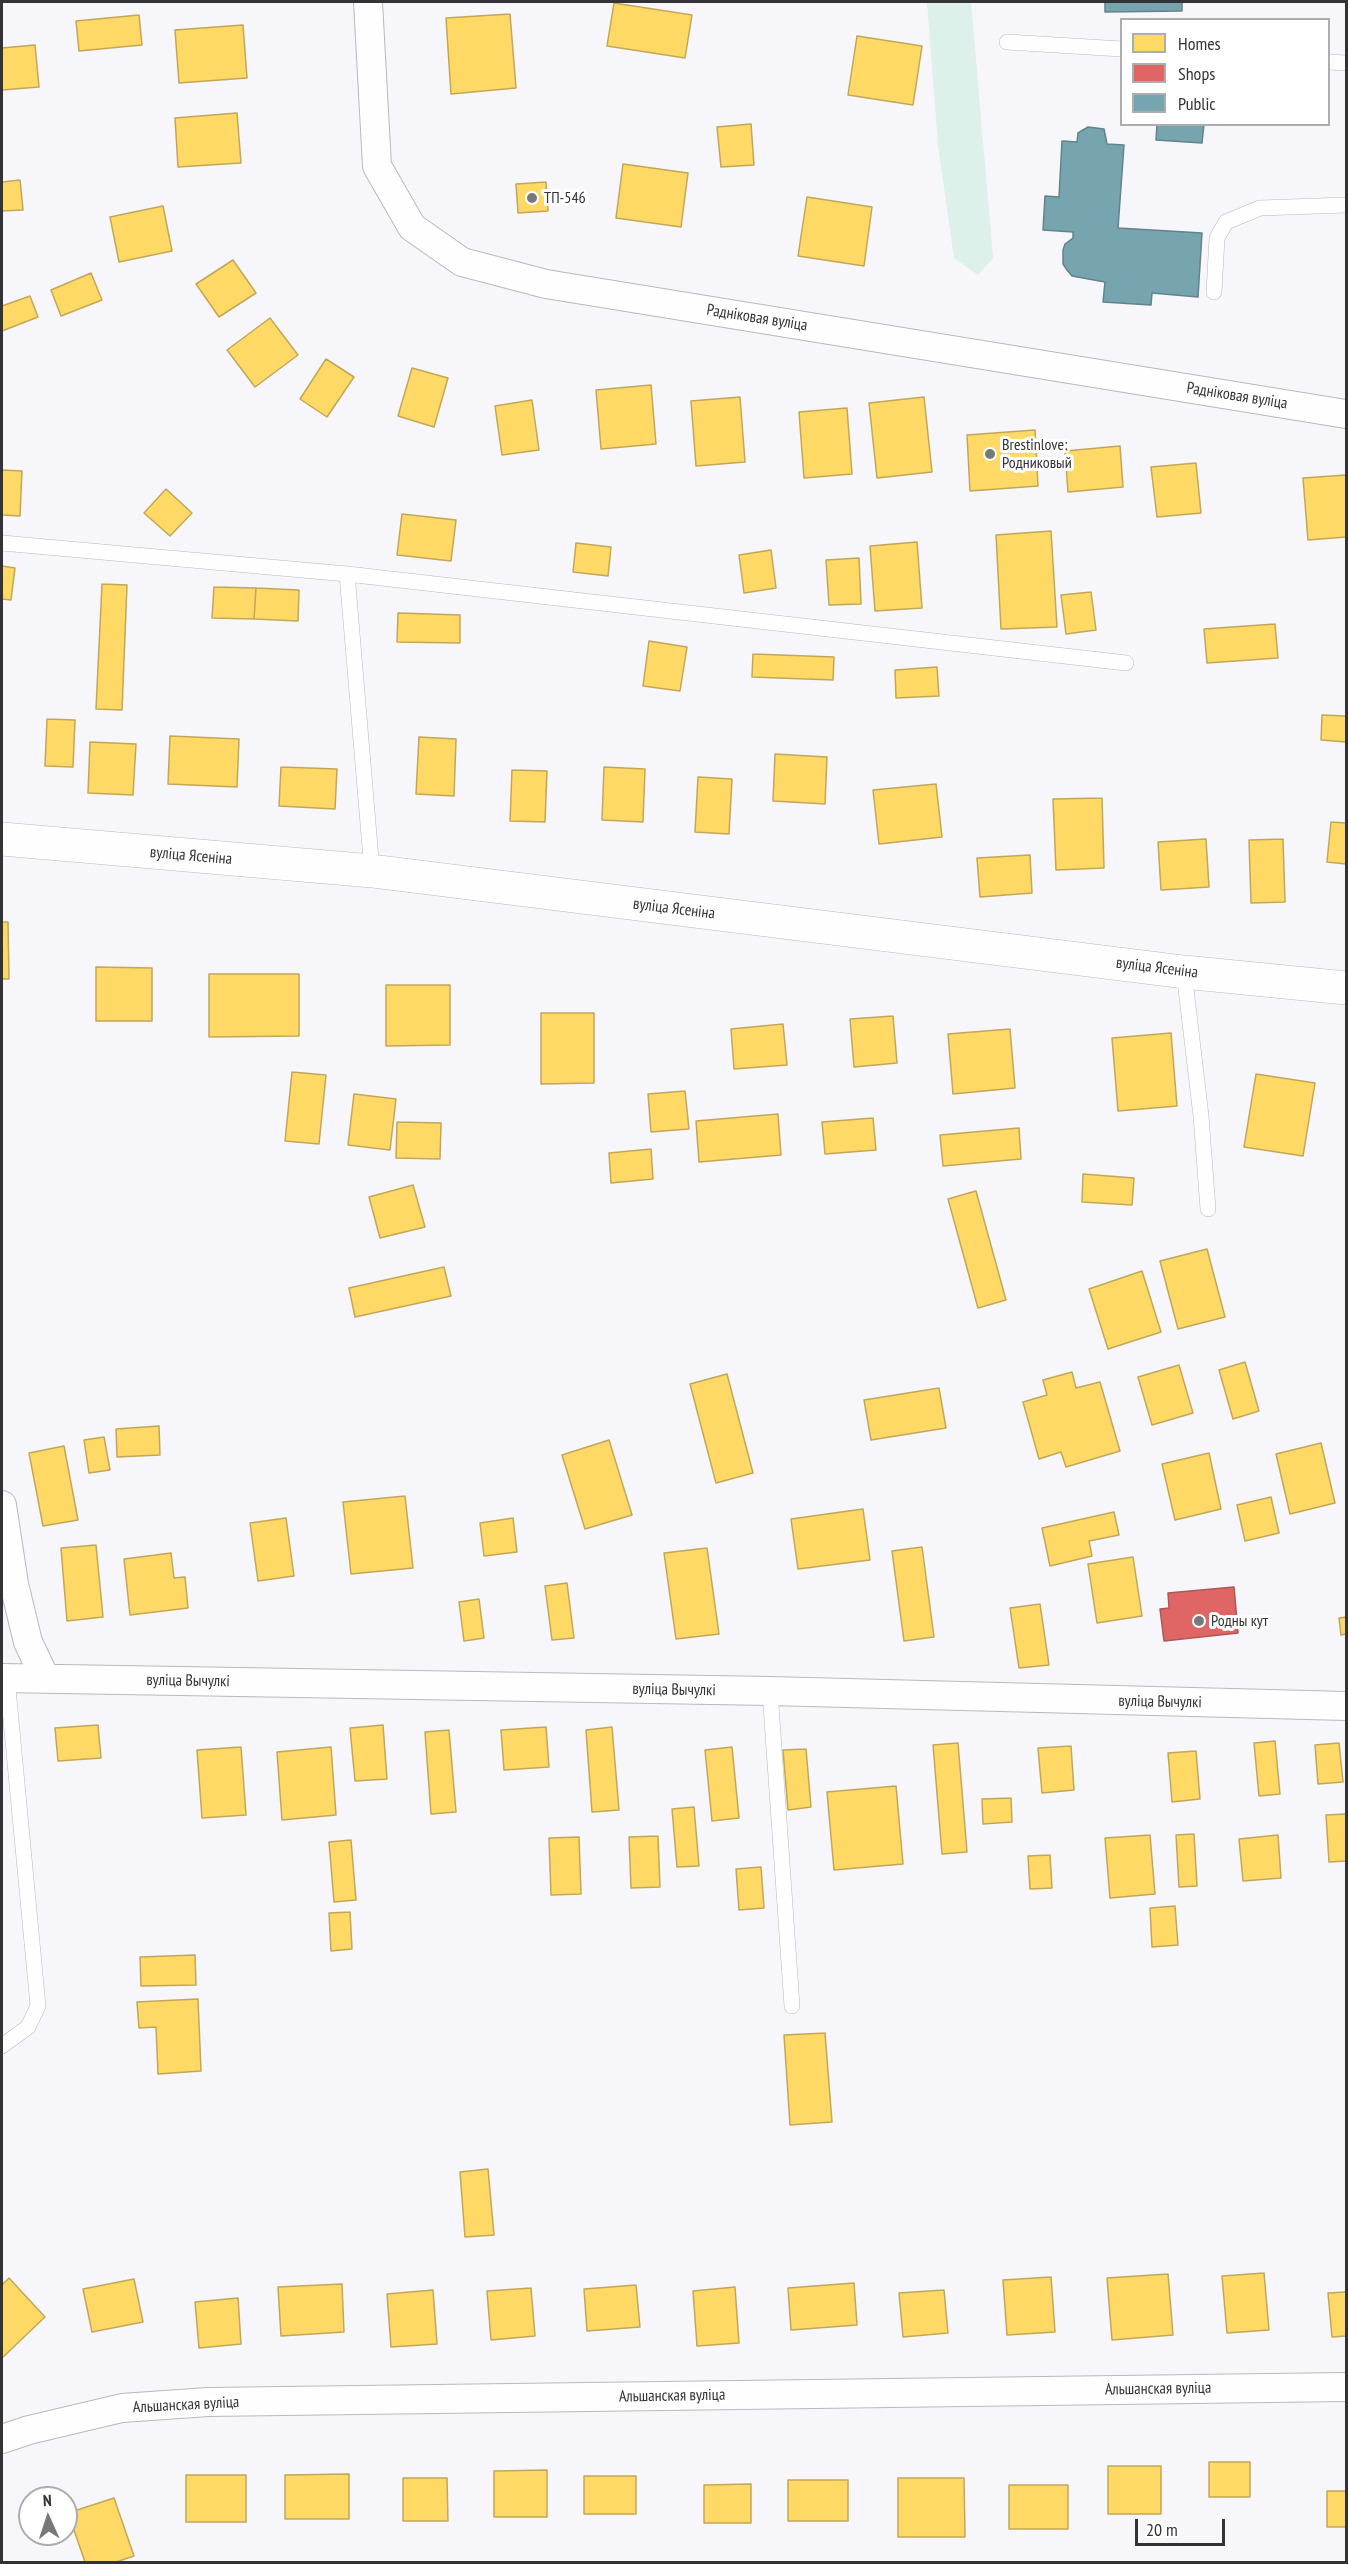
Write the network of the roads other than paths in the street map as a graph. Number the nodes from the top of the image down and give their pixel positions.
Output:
1 (368, 2) edge
2 (1007, 42) dead end
3 (1120, 49) edge
4 (1330, 62) edge
5 (1347, 63) edge
6 (1347, 205) edge
7 (1214, 292) dead end
8 (1347, 414) edge
9 (2, 543) edge
10 (347, 574) junction
11 (1126, 663) dead end
12 (2, 839) edge
13 (372, 872) junction
14 (1184, 972) junction
15 (1347, 988) edge
16 (1208, 1209) dead end
17 (2, 1505) edge
18 (4, 1678) edge
19 (45, 1678) junction
20 (770, 1691) junction
21 (1347, 1706) edge
22 (792, 2006) dead end
23 (2, 2046) edge
24 (1347, 2387) edge
25 (2, 2439) edge

1 - 8 street, Радніковая вуліца
2 - 3 lane
4 - 5 lane
6 - 7 lane
9 - 10 lane
10 - 11 lane
10 - 13 lane
12 - 13 street, вуліца Ясеніна
13 - 14 street, вуліца Ясеніна
14 - 15 street, вуліца Ясеніна
14 - 16 lane
17 - 19 street
18 - 19 street, вуліца Вычулкі
18 - 23 lane
19 - 20 street, вуліца Вычулкі
20 - 21 street, вуліца Вычулкі
20 - 22 lane
24 - 25 street, Альшанская вуліца

